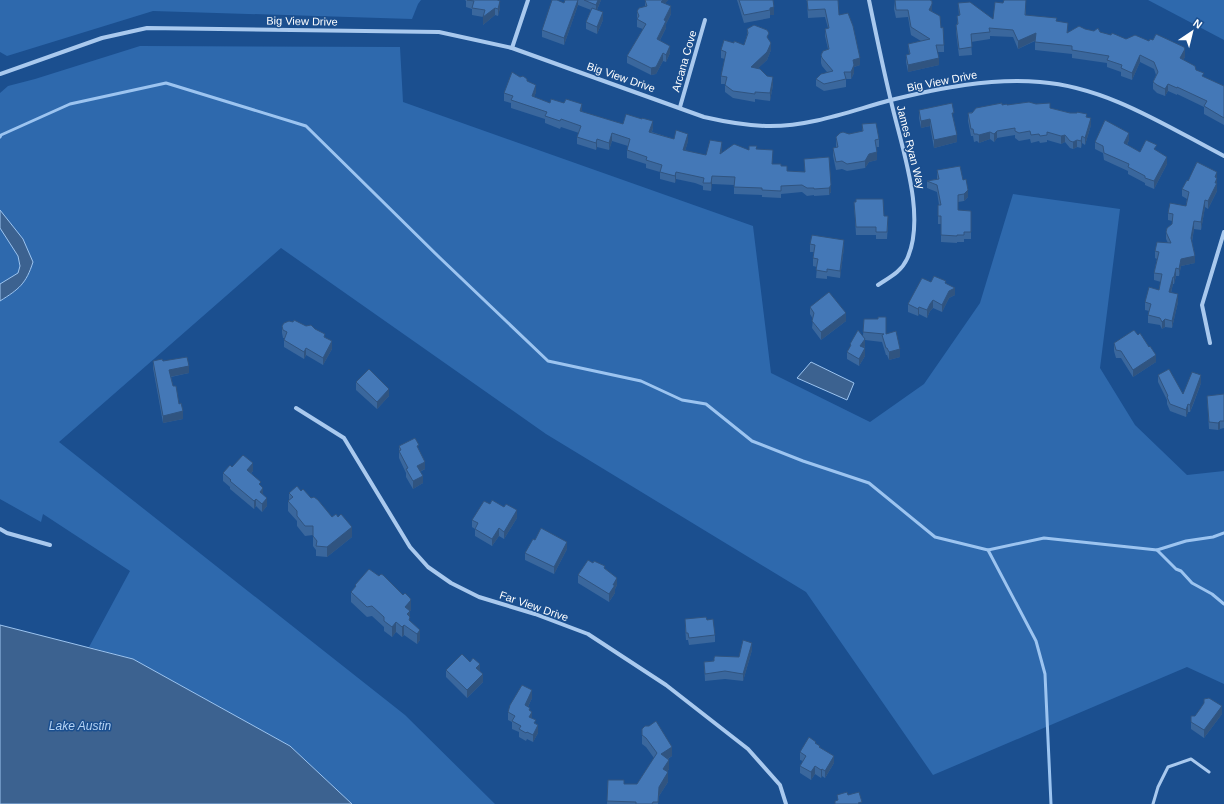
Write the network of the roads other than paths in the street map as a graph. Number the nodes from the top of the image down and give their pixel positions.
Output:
1 (528, 0) edge
2 (869, 0) edge
3 (705, 20) dead end
4 (512, 48) junction
5 (0, 74) edge
6 (890, 100) junction
7 (680, 107) junction
8 (1224, 156) edge
9 (1224, 232) edge
10 (878, 285) dead end
11 (1210, 343) dead end
12 (296, 408) dead end
13 (0, 529) edge
14 (50, 546) dead end
15 (1209, 772) dead end
16 (786, 804) edge
17 (1153, 804) edge

1 - 4 street
2 - 6 street, James Ryan Way
3 - 7 street, Arcana Cove
4 - 5 street, Big View Drive
4 - 7 street, Big View Drive
6 - 7 street, Big View Drive
6 - 8 street, Big View Drive
6 - 10 street, James Ryan Way
9 - 11 street
12 - 16 street, Far View Drive
13 - 14 street
15 - 17 lane

